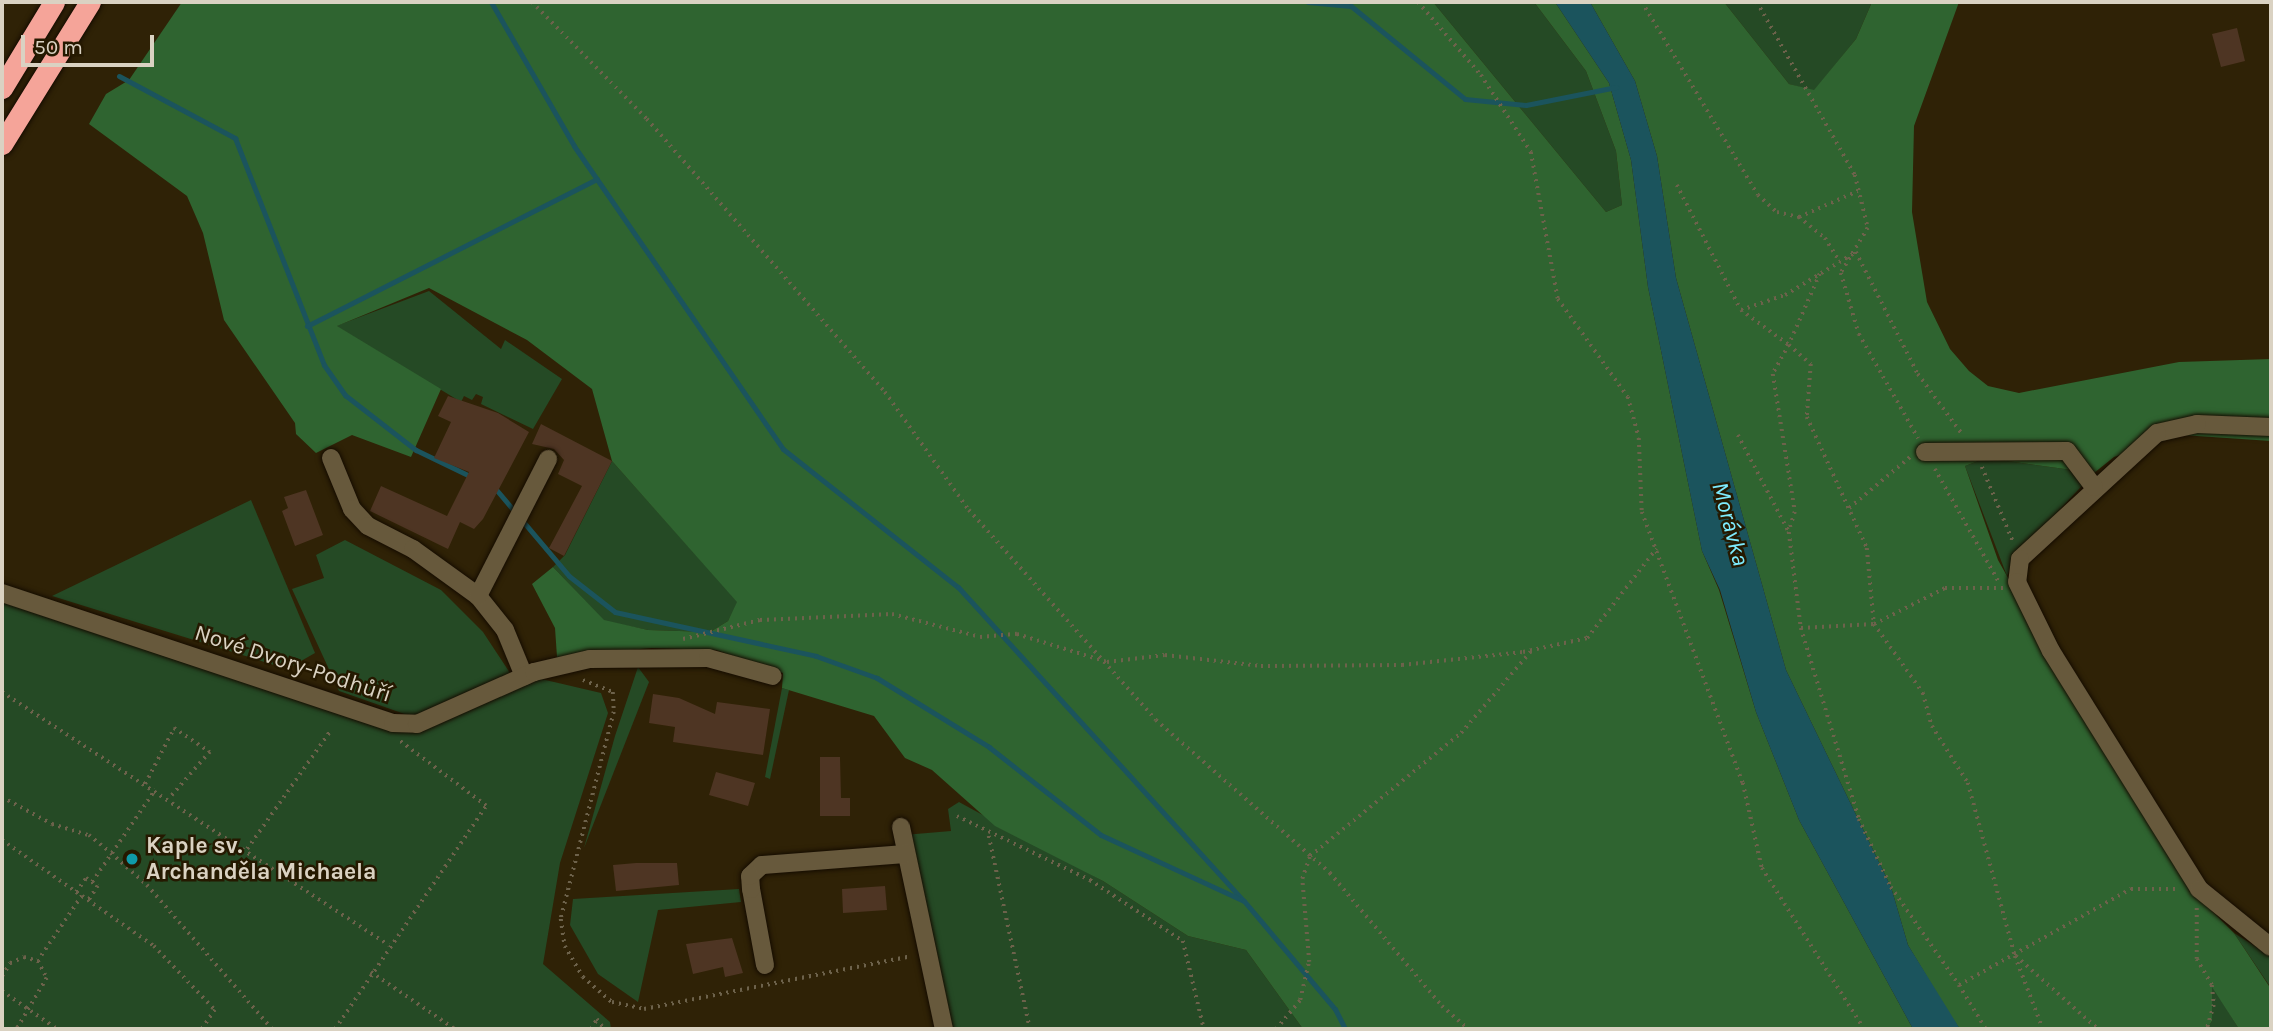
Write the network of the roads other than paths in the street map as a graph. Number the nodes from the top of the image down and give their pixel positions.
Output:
1 (54, 2) edge
2 (90, 2) edge
3 (2, 88) edge
4 (2, 144) edge
5 (2271, 427) edge
6 (1925, 452) road end
7 (331, 458) dead end
8 (548, 459) dead end
9 (2094, 486) junction
10 (2, 593) edge
11 (478, 596) junction
12 (773, 676) dead end
13 (524, 677) junction
14 (901, 827) dead end
15 (906, 853) junction
16 (2271, 947) edge
17 (765, 965) dead end
18 (944, 1029) edge

1 - 3 highway
2 - 4 highway
5 - 9 street
6 - 9 street
7 - 11 street
8 - 11 street
9 - 16 street
10 - 13 street, Nové Dvory-Podhůří
11 - 13 street
12 - 13 street, Nové Dvory-Podhůří
14 - 15 street
15 - 17 street
15 - 18 street

